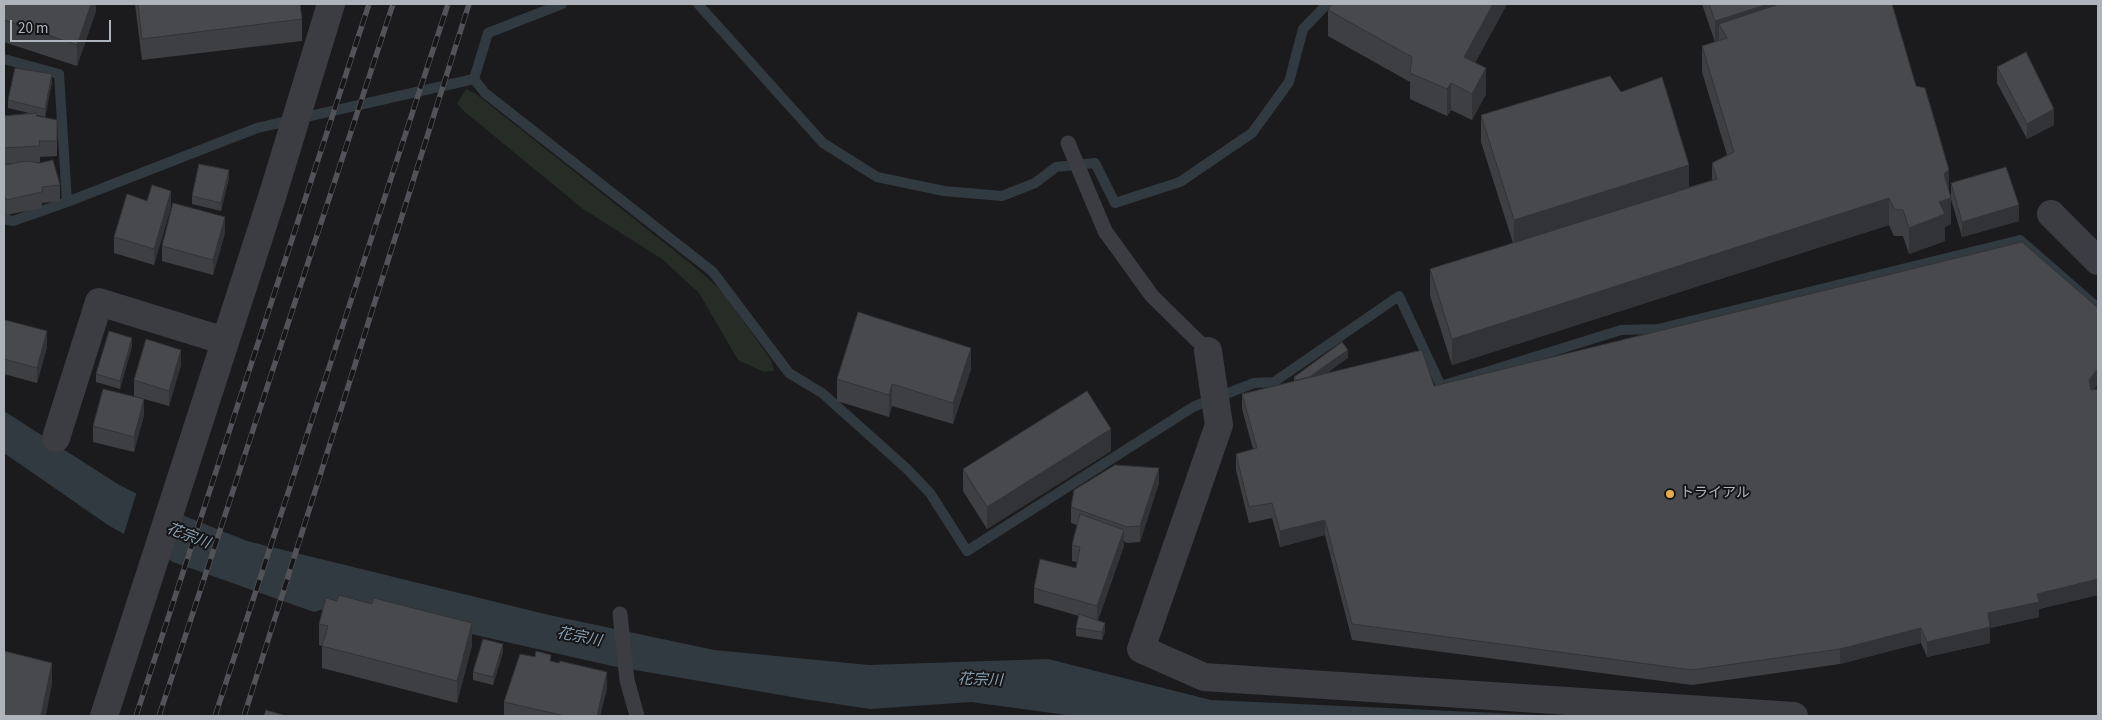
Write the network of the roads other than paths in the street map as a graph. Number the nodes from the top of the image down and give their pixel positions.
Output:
1 (331, 4) edge
2 (1068, 143) dead end
3 (2051, 214) dead end
4 (2098, 261) edge
5 (225, 341) junction
6 (1208, 351) joint
7 (56, 438) dead end
8 (620, 614) dead end
9 (104, 716) edge
10 (637, 716) edge
11 (1794, 716) edge

1 - 5 street
2 - 6 lane
3 - 4 street
5 - 7 street
5 - 9 street
6 - 11 street
8 - 10 lane

